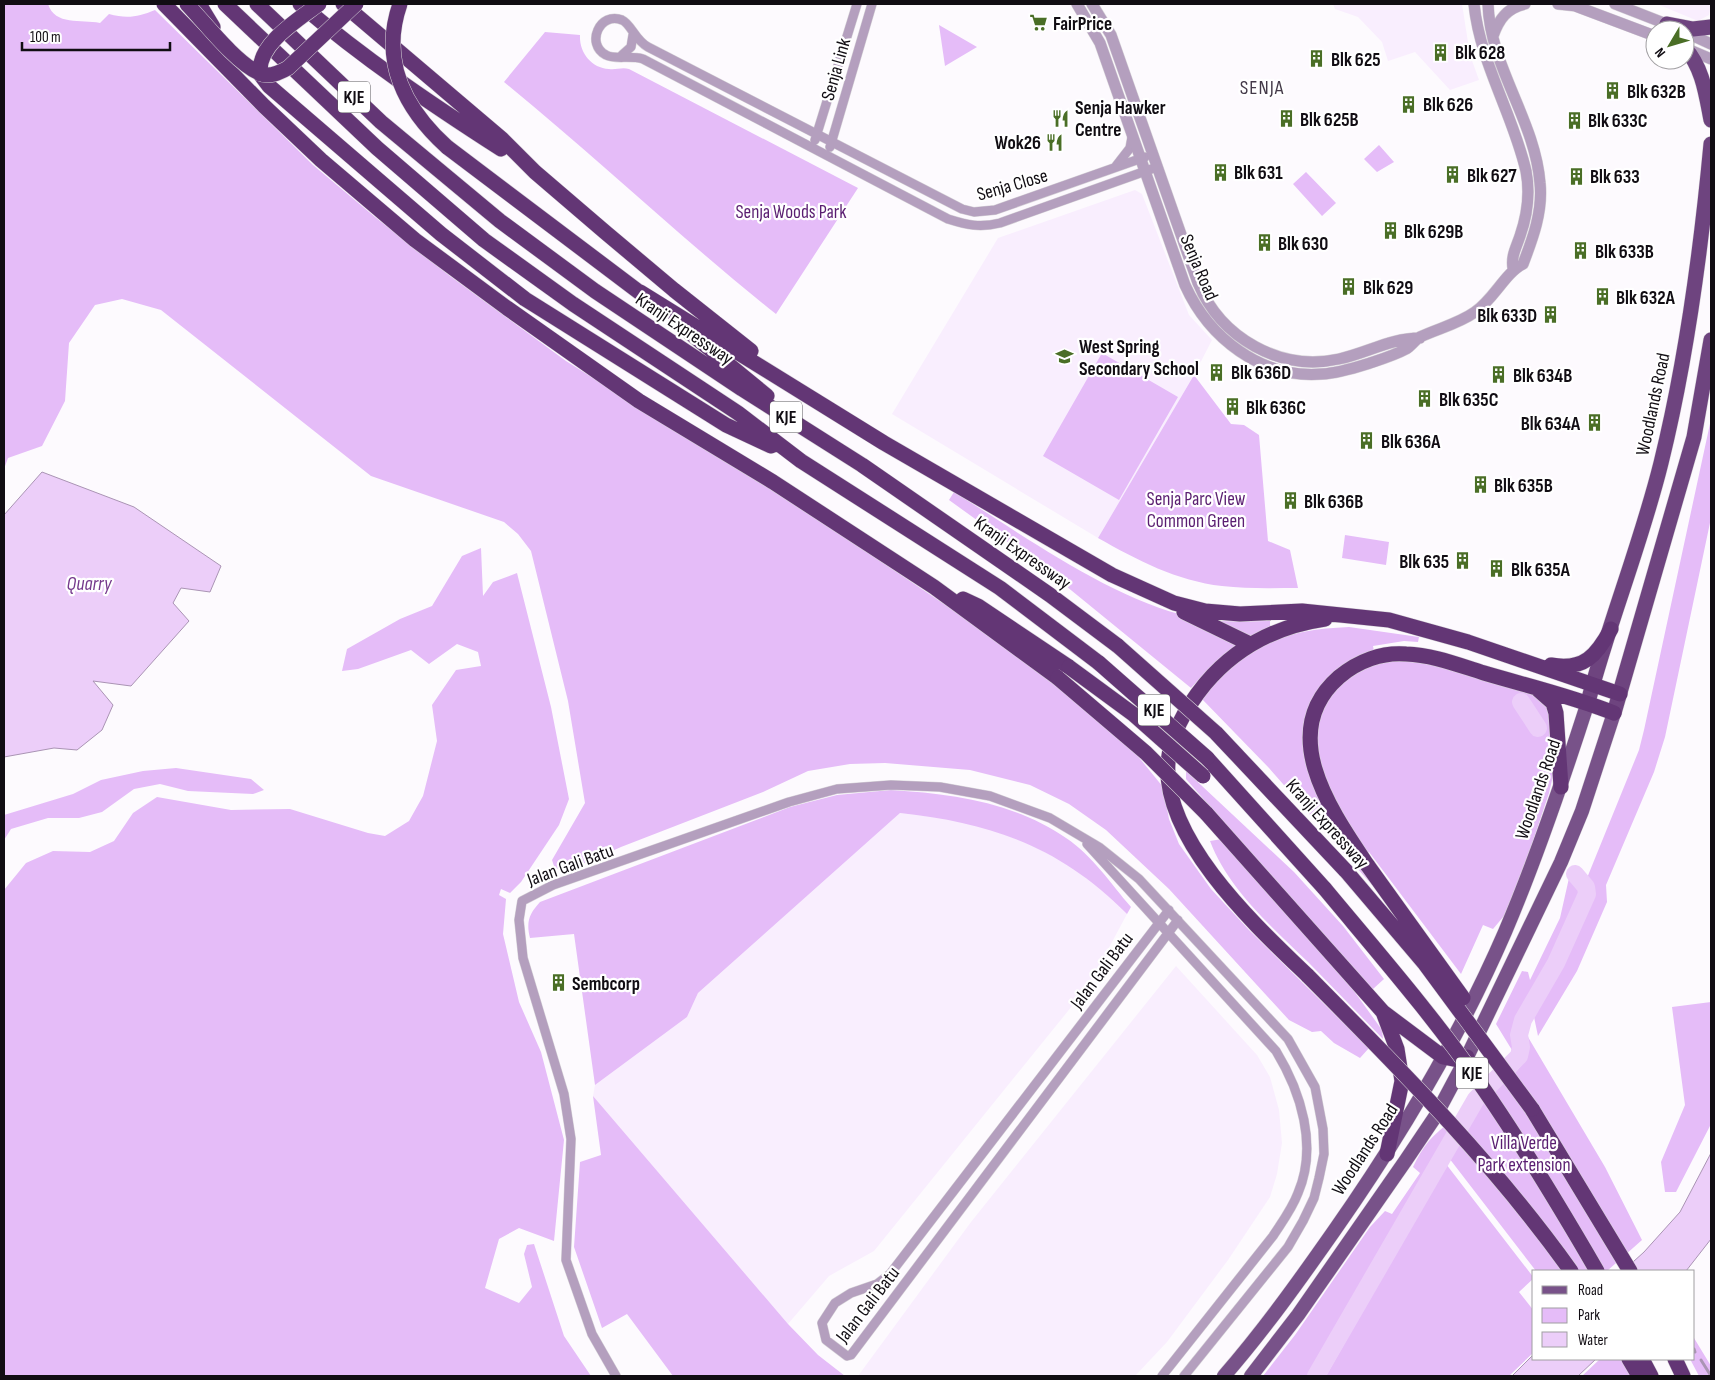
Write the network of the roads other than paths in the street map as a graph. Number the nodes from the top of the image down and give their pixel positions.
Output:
1 (164, 4) edge
2 (187, 4) edge
3 (199, 4) edge
4 (224, 4) edge
5 (256, 4) edge
6 (300, 4) edge
7 (319, 4) edge
8 (343, 4) edge
9 (356, 4) edge
10 (400, 4) edge
11 (857, 4) edge
12 (872, 4) edge
13 (1077, 4) edge
14 (1092, 4) edge
15 (1474, 4) edge
16 (1488, 4) edge
17 (1525, 4) edge
18 (1558, 4) edge
19 (1615, 4) edge
20 (1574, 5) edge
21 (1656, 20) edge
22 (1711, 26) edge
23 (1695, 29) edge
24 (1645, 32) edge
25 (633, 35) junction
26 (1492, 37) junction
27 (1695, 37) edge
28 (1711, 44) edge
29 (1695, 52) edge
30 (622, 56) junction
31 (1695, 59) edge
32 (1711, 59) edge
33 (260, 74) junction
34 (264, 106) junction
35 (1711, 120) edge
36 (1130, 128) junction
37 (1527, 134) junction
38 (817, 136) junction
39 (1515, 139) junction
40 (831, 143) junction
41 (1711, 144) edge
42 (812, 148) junction
43 (1152, 154) junction
44 (827, 155) junction
45 (1141, 158) junction
46 (1157, 167) junction
47 (1114, 168) junction
48 (1145, 171) junction
49 (536, 172) junction
50 (1514, 268) junction
51 (640, 292) junction
52 (1420, 338) junction
53 (1711, 340) edge
54 (808, 395) junction
55 (815, 435) junction
56 (801, 461) junction
57 (934, 587) junction
58 (1150, 594) junction
59 (1351, 616) junction
60 (1611, 629) junction
61 (1250, 644) junction
62 (1523, 660) junction
63 (1533, 685) junction
64 (1592, 685) junction
65 (1620, 694) junction
66 (1588, 702) junction
67 (1614, 712) junction
68 (1561, 787) junction
69 (1245, 802) junction
70 (1073, 832) junction
71 (1169, 910) junction
72 (1178, 920) junction
73 (1157, 924) junction
74 (1167, 935) junction
75 (1383, 1012) junction
76 (1442, 1057) junction
77 (1467, 1057) junction
78 (1415, 1107) junction
79 (1532, 1110) junction
80 (1435, 1117) junction
81 (1387, 1154) junction
82 (1569, 1270) edge
83 (1596, 1270) edge
84 (1629, 1270) edge
85 (1630, 1360) edge
86 (1643, 1360) edge
87 (1675, 1360) edge
88 (616, 1376) edge
89 (1162, 1376) edge
90 (1184, 1376) edge
91 (1224, 1376) edge
92 (1251, 1376) edge
93 (1639, 1376) edge
94 (1651, 1376) edge
95 (1683, 1376) edge

1 - 34 highway
2 - 33 highway, bridge
3 - 34 highway
4 - 56 highway, KJE
5 - 55 highway, Kranji Expressway / KJE
6 - 49 highway
7 - 33 highway, bridge
8 - 49 highway
9 - 33 highway, bridge
10 - 51 highway, bridge
11 - 38 street, Senja Link
12 - 40 street, Senja Link
13 - 36 street, Senja Road
14 - 43 street, Senja Road
15 - 39 street, Senja Road
16 - 26 street, Senja Road
17 - 26 street
18 - 20 street
19 - 21 street
20 - 24 street
22 - 23 highway
25 - 30 street
25 - 30 street, Senja Close
25 - 38 street, Senja Close
26 - 37 street, Senja Road
27 - 28 street
29 - 32 street
30 - 42 street, Senja Close
31 - 35 highway
33 - 56 highway
34 - 57 highway
36 - 45 street, Senja Road
36 - 47 street
37 - 39 street
37 - 50 street, Senja Road
38 - 40 street, Senja Close
38 - 42 street
39 - 50 street, Senja Road
40 - 44 street
40 - 47 street, Senja Close
41 - 60 highway, Woodlands Road
42 - 44 street, Senja Close
43 - 45 street, Senja Close
43 - 46 street, Senja Road
44 - 48 street, Senja Close
45 - 47 street, Senja Close
45 - 48 street, Senja Road
46 - 48 street, Senja Close
46 - 52 street, Senja Road
48 - 52 street, Senja Road
49 - 54 highway
50 - 52 street, Senja Road
51 - 54 highway
51 - 55 highway
53 - 65 highway, Woodlands Road
54 - 58 highway
55 - 79 highway, Kranji Expressway / KJE, bridge
56 - 69 highway, KJE, bridge
57 - 69 highway, bridge
57 - 75 highway, bridge
58 - 59 highway
58 - 61 highway
59 - 61 highway
59 - 62 highway
60 - 62 highway
60 - 64 highway, Woodlands Road
61 - 82 highway, bridge
62 - 64 highway
63 - 66 highway
63 - 68 highway
63 - 79 highway, bridge
64 - 65 highway
64 - 66 highway, Woodlands Road
65 - 67 highway, Woodlands Road
66 - 67 highway
66 - 68 main road, Woodlands Road
67 - 77 main road, Woodlands Road
68 - 76 main road, Woodlands Road
69 - 83 highway, KJE, bridge
70 - 71 street, Jalan Gali Batu
70 - 73 street, Jalan Gali Batu
70 - 88 street, Jalan Gali Batu
71 - 72 street, Jalan Gali Batu
71 - 73 street, Jalan Gali Batu
72 - 74 street, Jalan Gali Batu
72 - 90 street, Jalan Gali Batu
73 - 74 street, Jalan Gali Batu
73 - 74 street, Jalan Gali Batu
74 - 89 street, Jalan Gali Batu
75 - 76 highway
75 - 81 highway
76 - 77 highway
76 - 78 main road, Woodlands Road
77 - 80 main road, Woodlands Road
78 - 80 main road
78 - 81 main road, Woodlands Road
79 - 84 highway, Kranji Expressway / KJE
80 - 92 main road, Woodlands Road
81 - 91 main road, Woodlands Road
85 - 93 highway
86 - 94 highway
87 - 95 highway

